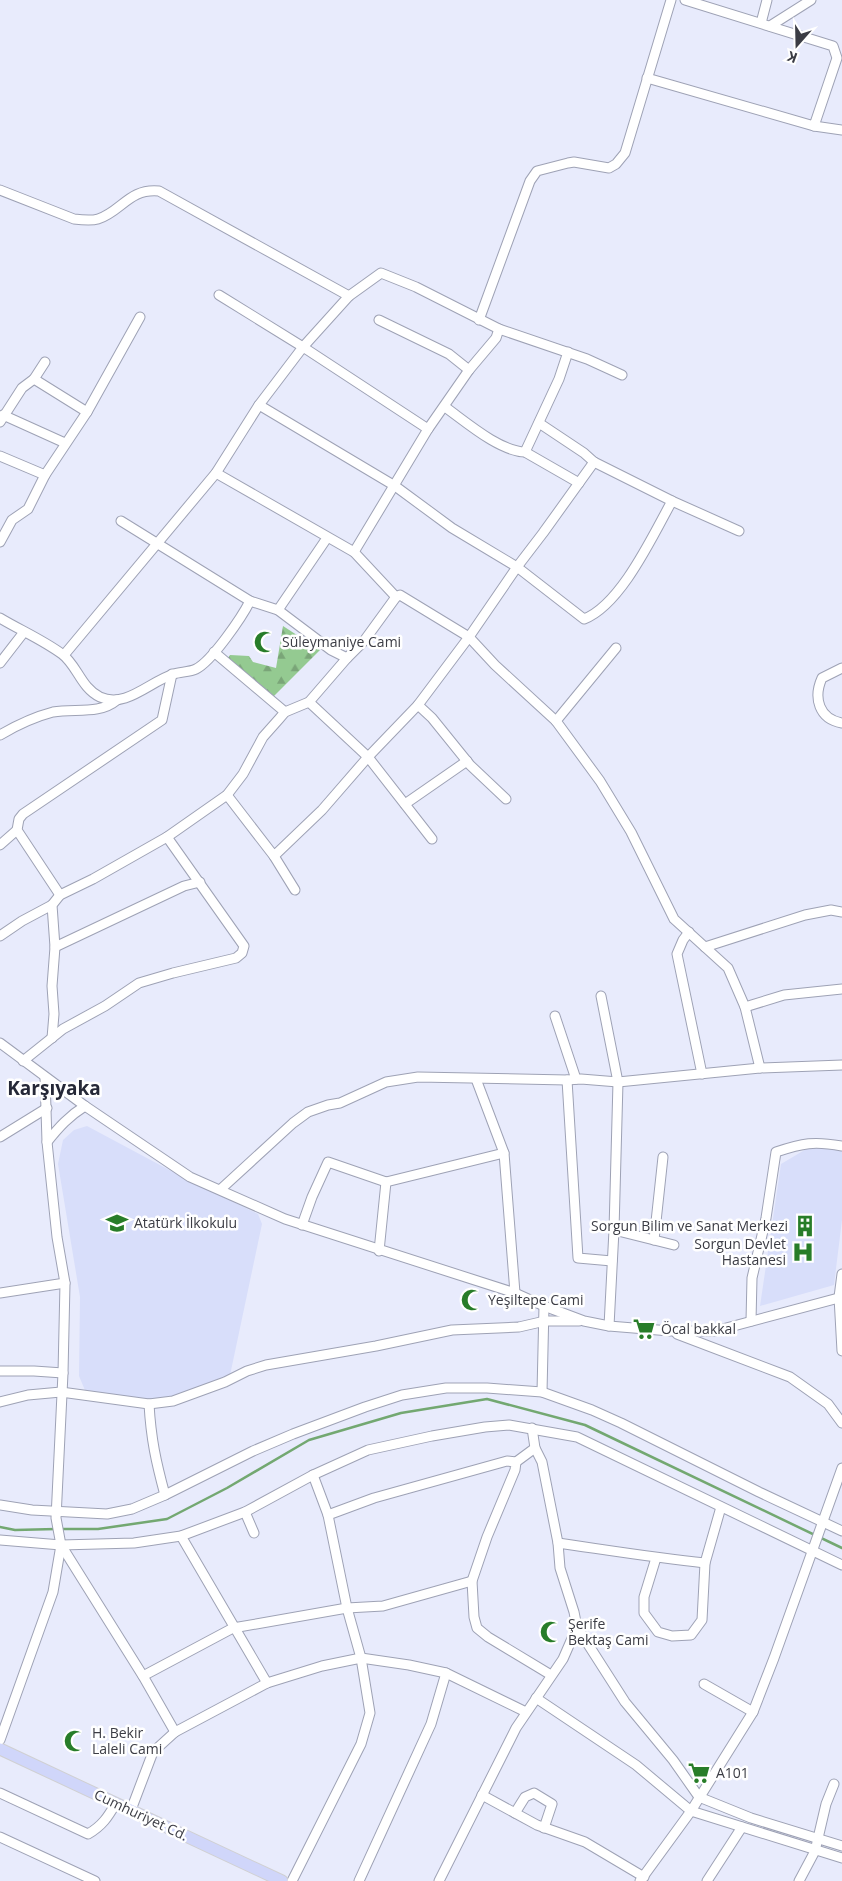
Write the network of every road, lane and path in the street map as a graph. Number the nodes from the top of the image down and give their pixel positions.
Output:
1 (671, 0) edge
2 (685, 0) edge
3 (767, 0) edge
4 (811, 0) edge
5 (766, 25) junction
6 (647, 78) junction
7 (814, 126) junction
8 (842, 130) edge
9 (0, 190) edge
10 (219, 295) dead end
11 (349, 296) junction
12 (140, 317) dead end
13 (379, 320) dead end
14 (480, 320) junction
15 (499, 329) junction
16 (302, 347) junction
17 (568, 352) junction
18 (45, 362) dead end
19 (469, 370) junction
20 (622, 375) dead end
21 (34, 379) junction
22 (259, 405) junction
23 (445, 407) junction
24 (86, 412) junction
25 (2, 418) edge
26 (539, 424) junction
27 (428, 429) junction
28 (65, 443) junction
29 (524, 452) junction
30 (0, 456) edge
31 (594, 462) junction
32 (216, 473) junction
33 (45, 475) junction
34 (578, 483) junction
35 (395, 486) junction
36 (672, 501) junction
37 (121, 522) dead end
38 (739, 531) dead end
39 (327, 538) junction
40 (0, 542) edge
41 (159, 543) junction
42 (354, 552) junction
43 (517, 566) junction
44 (396, 597) junction
45 (250, 601) junction
46 (278, 610) junction
47 (0, 618) edge
48 (24, 632) junction
49 (469, 637) junction
50 (616, 648) dead end
51 (214, 652) junction
52 (64, 656) junction
53 (347, 658) junction
54 (0, 663) edge
55 (842, 668) edge
56 (172, 674) junction
57 (116, 700) junction
58 (309, 702) junction
59 (418, 705) junction
60 (285, 712) junction
61 (556, 722) junction
62 (842, 723) edge
63 (0, 735) edge
64 (368, 757) junction
65 (467, 761) junction
66 (227, 795) junction
67 (506, 799) dead end
68 (405, 804) junction
69 (17, 830) junction
70 (166, 837) junction
71 (432, 839) dead end
72 (0, 845) edge
73 (274, 856) junction
74 (200, 882) junction
75 (295, 890) dead end
76 (60, 895) junction
77 (52, 905) junction
78 (842, 912) edge
79 (689, 932) junction
80 (0, 936) edge
81 (706, 947) junction
82 (55, 948) junction
83 (842, 989) edge
84 (601, 996) dead end
85 (745, 1007) junction
86 (555, 1016) dead end
87 (52, 1038) junction
88 (0, 1043) edge
89 (23, 1061) junction
90 (842, 1065) edge
91 (760, 1068) junction
92 (702, 1074) junction
93 (45, 1077) junction
94 (476, 1079) junction
95 (571, 1080) junction
96 (618, 1082) junction
97 (85, 1106) junction
98 (47, 1108) junction
99 (0, 1137) edge
100 (47, 1142) junction
101 (842, 1146) edge
102 (504, 1154) junction
103 (663, 1158) dead end
104 (386, 1182) junction
105 (220, 1189) junction
106 (302, 1225) junction
107 (614, 1230) junction
108 (654, 1240) junction
109 (674, 1245) dead end
110 (379, 1251) junction
111 (612, 1261) junction
112 (842, 1274) edge
113 (65, 1283) junction
114 (0, 1293) edge
115 (515, 1293) junction
116 (841, 1297) edge
117 (544, 1306) junction
118 (584, 1321) junction
119 (751, 1321) junction
120 (545, 1322) junction
121 (608, 1326) junction
122 (670, 1331) junction
123 (842, 1351) edge
124 (0, 1371) edge
125 (63, 1374) junction
126 (62, 1392) junction
127 (542, 1392) junction
128 (0, 1402) edge
129 (149, 1404) junction
130 (842, 1423) edge
131 (532, 1428) junction
132 (535, 1448) junction
133 (516, 1462) junction
134 (842, 1468) edge
135 (312, 1475) junction
136 (165, 1495) junction
137 (0, 1505) edge
138 (721, 1507) junction
139 (245, 1512) junction
140 (56, 1515) junction
141 (328, 1515) junction
142 (824, 1522) junction
143 (842, 1531) edge
144 (254, 1533) dead end
145 (181, 1536) junction
146 (0, 1540) edge
147 (558, 1543) junction
148 (61, 1545) junction
149 (813, 1551) junction
150 (656, 1558) junction
151 (705, 1563) junction
152 (842, 1565) edge
153 (472, 1581) junction
154 (347, 1608) junction
155 (577, 1627) junction
156 (233, 1628) junction
157 (361, 1658) junction
158 (446, 1673) junction
159 (551, 1675) junction
160 (144, 1676) junction
161 (266, 1683) junction
162 (704, 1684) dead end
163 (536, 1698) junction
164 (526, 1712) junction
165 (753, 1712) junction
166 (175, 1732) junction
167 (0, 1740) edge
168 (0, 1749) edge
169 (834, 1784) dead end
170 (0, 1793) edge
171 (482, 1795) junction
172 (699, 1797) junction
173 (116, 1803) junction
174 (131, 1810) junction
175 (691, 1811) junction
176 (515, 1813) junction
177 (742, 1827) junction
178 (544, 1828) junction
179 (0, 1837) edge
180 (818, 1839) junction
181 (842, 1846) edge
182 (815, 1850) junction
183 (842, 1858) edge
184 (642, 1879) edge
185 (95, 1881) edge
186 (282, 1881) edge
187 (292, 1881) edge
188 (359, 1881) edge
189 (440, 1881) edge
190 (707, 1881) edge
191 (799, 1881) edge

1 - 6 street
2 - 5 street
3 - 5 street
4 - 5 street
5 - 7 street
6 - 7 street
6 - 14 street
7 - 8 street
9 - 11 street
10 - 16 street
11 - 14 street
11 - 16 street
12 - 24 street
13 - 19 street
14 - 15 street
15 - 17 street
15 - 19 street
16 - 22 street
16 - 27 street
17 - 20 street
17 - 26 street
18 - 21 street
19 - 23 street
21 - 24 street
21 - 25 street
22 - 32 street
22 - 35 street
23 - 27 street
23 - 29 street
24 - 28 street
25 - 28 street
26 - 29 street
26 - 31 street
27 - 35 street
28 - 33 street
29 - 34 street
30 - 33 street
31 - 34 street
31 - 36 street
32 - 39 street
32 - 41 street
33 - 40 street
34 - 43 street
35 - 42 street
35 - 43 street
36 - 38 street
36 - 43 street
37 - 41 street
39 - 42 street
39 - 46 street
41 - 45 street
41 - 52 street
42 - 44 street
43 - 49 street
44 - 49 street
44 - 53 street
45 - 46 street
45 - 51 street
46 - 53 street
47 - 48 street
48 - 52 street
48 - 54 street
49 - 59 street
49 - 61 street
50 - 61 street
51 - 56 street
51 - 60 street
52 - 57 street
53 - 58 street
55 - 62 street
56 - 57 street
56 - 69 street
57 - 63 street
58 - 60 street
58 - 64 street
59 - 64 street
59 - 65 street
60 - 66 street
61 - 79 street
64 - 68 street
64 - 73 street
65 - 67 street
65 - 68 street
66 - 70 street
66 - 73 street
68 - 71 street
69 - 72 street
69 - 76 street
70 - 74 street
70 - 76 street
73 - 75 street
74 - 82 street
74 - 87 street
76 - 77 street
77 - 80 street
77 - 82 street
78 - 81 street
79 - 81 street
79 - 92 street
81 - 85 street
82 - 87 street
83 - 85 street
84 - 96 street
85 - 91 street
86 - 95 street
87 - 89 street
88 - 89 street
89 - 93 street
90 - 91 street
91 - 92 street
92 - 96 street
93 - 97 street
93 - 98 street
94 - 95 street
94 - 102 street
94 - 105 street
95 - 96 street
95 - 111 street
96 - 107 street
97 - 100 street
97 - 105 street
98 - 99 street
98 - 100 street
100 - 113 street
101 - 119 street
102 - 104 street
102 - 115 street
103 - 108 street
104 - 106 street
104 - 110 street
105 - 106 street
106 - 110 street
107 - 108 street
107 - 111 street
108 - 109 street
110 - 115 street
111 - 121 street
112 - 116 street
113 - 114 street
113 - 125 street
115 - 117 street
116 - 119 street
116 - 123 street
117 - 118 street
117 - 120 street
118 - 120 street
118 - 121 street
119 - 122 street
120 - 127 street
120 - 129 street
121 - 122 street
122 - 130 street
124 - 125 street
125 - 126 street
126 - 128 street
126 - 129 street
126 - 140 street
127 - 136 street
127 - 142 street
129 - 136 street
131 - 132 street
131 - 135 street
131 - 138 street
132 - 133 street
132 - 147 street
133 - 141 street
133 - 153 street
134 - 142 street
135 - 139 street
135 - 141 street
136 - 140 street
137 - 140 street
138 - 149 street
138 - 151 street
139 - 144 street
139 - 145 street
140 - 148 street
141 - 154 street
142 - 143 street
142 - 149 street
145 - 148 street
145 - 156 street
146 - 148 street
147 - 150 street
147 - 155 street
148 - 160 street
148 - 167 street
149 - 152 street
149 - 165 street
150 - 151 street
150 - 151 street
153 - 154 street
153 - 159 street
154 - 156 street
154 - 157 street
155 - 159 street
155 - 172 street
156 - 160 street
156 - 161 street
157 - 158 street
157 - 161 street
157 - 187 street
158 - 164 street
158 - 188 street
159 - 163 street
160 - 166 street
161 - 166 street
162 - 165 street
163 - 164 street
163 - 175 street
164 - 171 street
165 - 172 street
166 - 174 street
168 - 173 main road, Cumhuriyet Cd.
169 - 180 street
170 - 173 street
171 - 176 street
171 - 189 street
172 - 175 street
172 - 180 street
173 - 174 main road, Cumhuriyet Cd.
174 - 186 main road, Cumhuriyet Cd.
175 - 177 street
175 - 184 street
176 - 178 street
176 - 178 street
177 - 182 street
177 - 190 street
178 - 184 street
179 - 185 street
180 - 181 street
180 - 182 street
182 - 183 street
182 - 191 street

